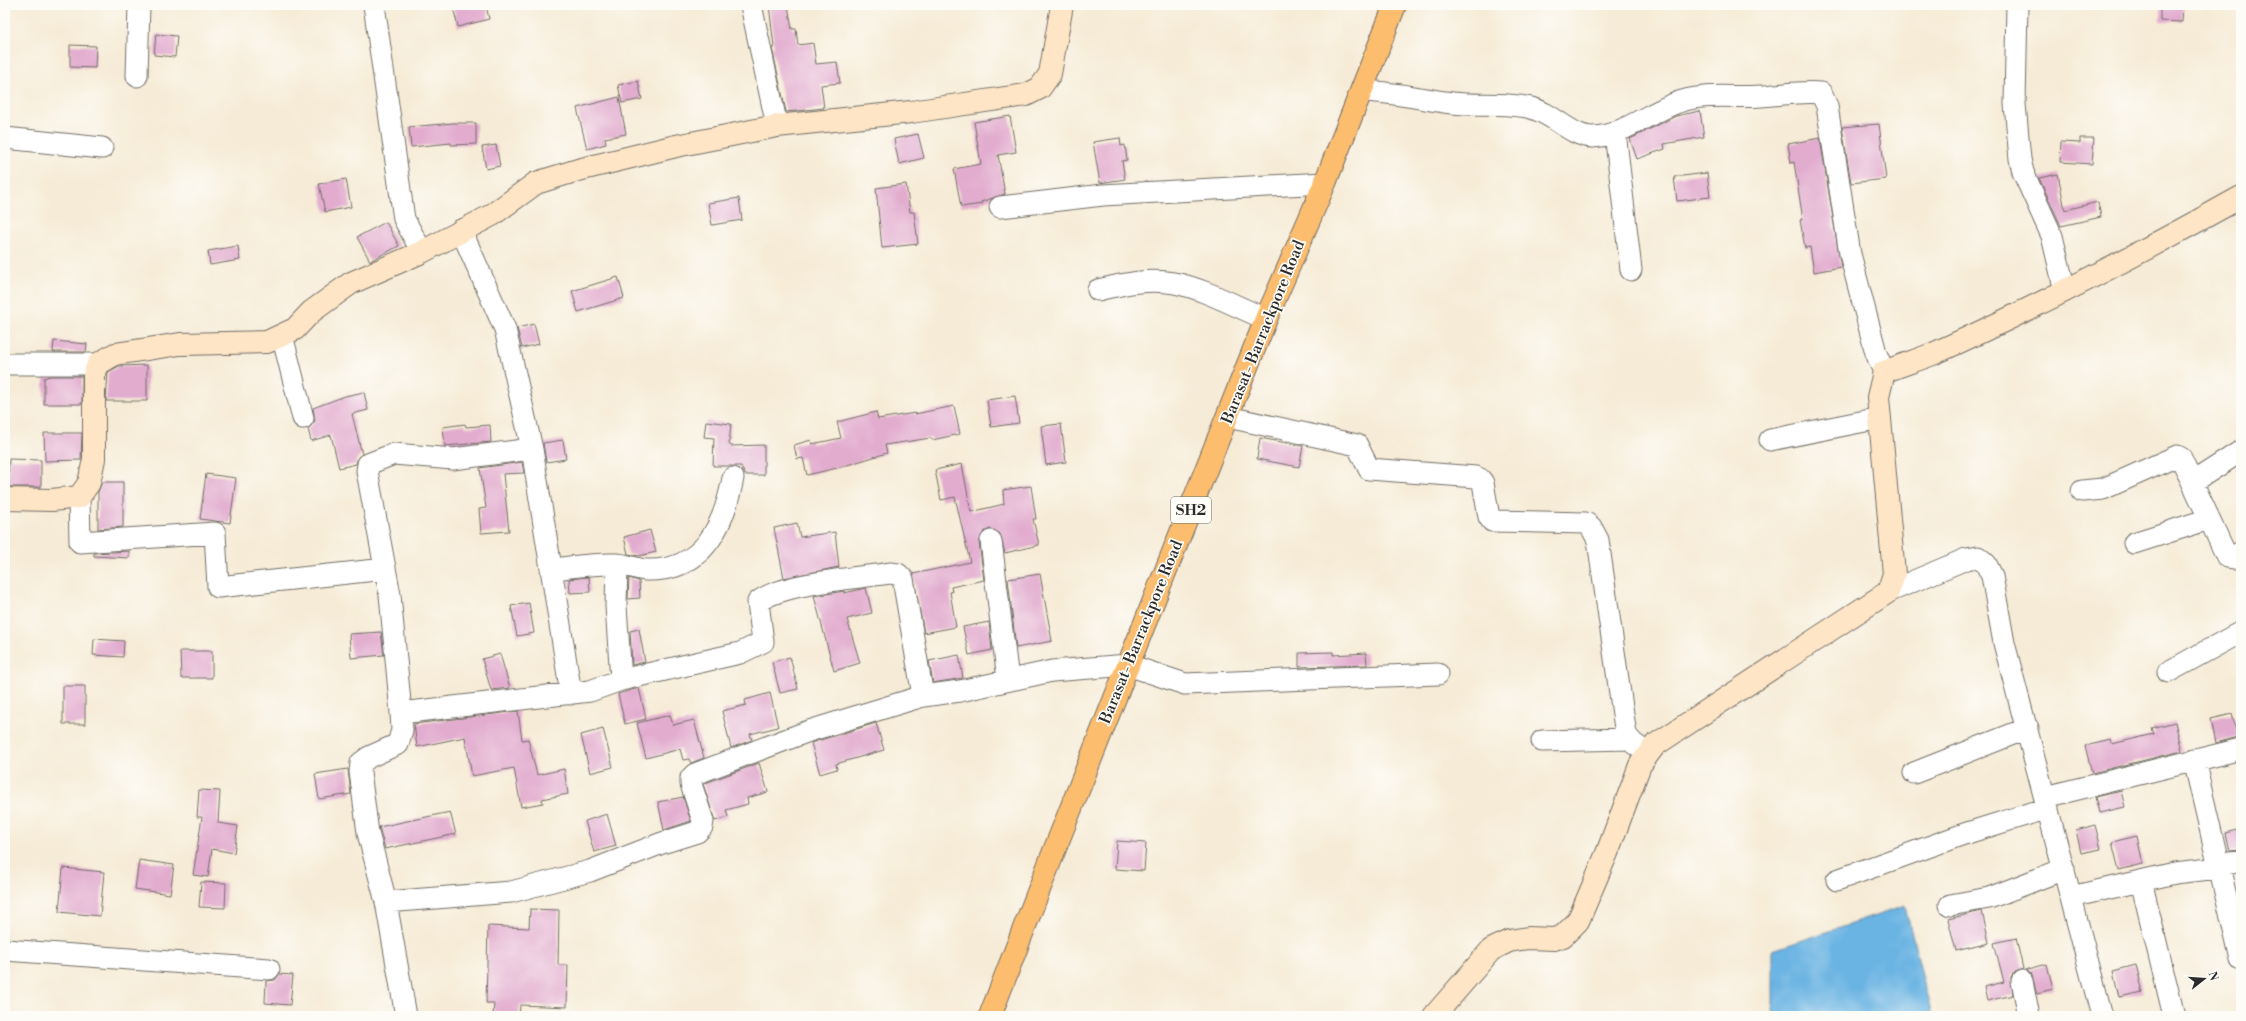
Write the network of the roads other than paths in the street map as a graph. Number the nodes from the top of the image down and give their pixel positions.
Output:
1 (139, 5) edge
2 (374, 5) edge
3 (750, 5) edge
4 (1062, 5) edge
5 (1395, 5) edge
6 (2017, 5) edge
7 (137, 76) dead end
8 (1362, 91) junction
9 (776, 126) junction
10 (1615, 132) junction
11 (5, 138) edge
12 (102, 148) dead end
13 (1325, 183) junction
14 (2241, 197) edge
15 (1000, 208) dead end
16 (461, 230) junction
17 (422, 252) junction
18 (1631, 270) dead end
19 (1098, 290) dead end
20 (2065, 291) junction
21 (1266, 320) junction
22 (282, 335) junction
23 (5, 364) edge
24 (98, 364) junction
25 (1884, 372) junction
26 (1228, 417) junction
27 (303, 418) dead end
28 (1880, 418) junction
29 (1770, 440) dead end
30 (532, 449) junction
31 (2241, 450) edge
32 (733, 478) dead end
33 (2193, 482) junction
34 (2082, 491) dead end
35 (80, 497) junction
36 (5, 499) edge
37 (2210, 519) junction
38 (991, 541) dead end
39 (2134, 543) dead end
40 (2241, 552) edge
41 (617, 564) junction
42 (386, 569) junction
43 (552, 569) junction
44 (1888, 592) junction
45 (2241, 632) edge
46 (1128, 665) junction
47 (2168, 672) dead end
48 (1438, 674) dead end
49 (621, 680) junction
50 (1008, 680) junction
51 (572, 694) junction
52 (923, 696) junction
53 (401, 714) junction
54 (2028, 728) junction
55 (1628, 739) junction
56 (1542, 741) dead end
57 (2241, 749) edge
58 (1647, 753) junction
59 (2194, 760) junction
60 (1914, 773) dead end
61 (2046, 803) junction
62 (2241, 862) edge
63 (2218, 866) junction
64 (2064, 869) junction
65 (1837, 880) dead end
66 (2141, 881) junction
67 (2071, 897) junction
68 (386, 902) junction
69 (1950, 905) dead end
70 (5, 950) edge
71 (2241, 960) edge
72 (269, 969) dead end
73 (2022, 981) dead end
74 (406, 1016) edge
75 (990, 1016) edge
76 (1434, 1016) edge
77 (2029, 1016) edge
78 (2100, 1016) edge
79 (2174, 1016) edge

1 - 7 street
2 - 17 street
3 - 9 street
4 - 9 street
5 - 8 main road, Barasat- Barrackpore Road / SH2
6 - 20 street
8 - 10 street
8 - 13 main road, Barasat- Barrackpore Road / SH2
9 - 16 street
10 - 18 street
10 - 25 street
11 - 12 street
13 - 15 street
13 - 21 main road, Barasat- Barrackpore Road / SH2
14 - 20 street
16 - 17 street
16 - 30 street
17 - 22 street
19 - 21 street
20 - 25 street
21 - 26 main road, Barasat- Barrackpore Road / SH2
22 - 24 street
22 - 27 street
23 - 24 street
24 - 35 street
25 - 28 street
26 - 46 main road, Barasat- Barrackpore Road / SH2
26 - 55 street
28 - 29 street
28 - 44 street
30 - 42 street
30 - 43 street
31 - 33 street
32 - 41 street
33 - 34 street
33 - 37 street
35 - 36 street
35 - 42 street
37 - 39 street
37 - 40 street
38 - 50 street
41 - 43 street
41 - 49 street
42 - 53 street
43 - 51 street
44 - 54 street
44 - 58 street
45 - 47 street
46 - 48 street
46 - 50 street
46 - 75 main road, Barasat- Barrackpore Road / SH2
49 - 51 street
49 - 52 street
50 - 52 street
51 - 53 street
52 - 68 street
53 - 68 street
54 - 60 street
54 - 61 street
55 - 56 street
55 - 58 street
57 - 59 street
58 - 76 street
59 - 61 street
59 - 63 street
61 - 64 street
61 - 65 street
62 - 63 street
63 - 66 street
63 - 71 street
64 - 67 street
64 - 69 street
66 - 67 street
66 - 79 street
67 - 78 street
68 - 74 street
70 - 72 street
73 - 77 street

